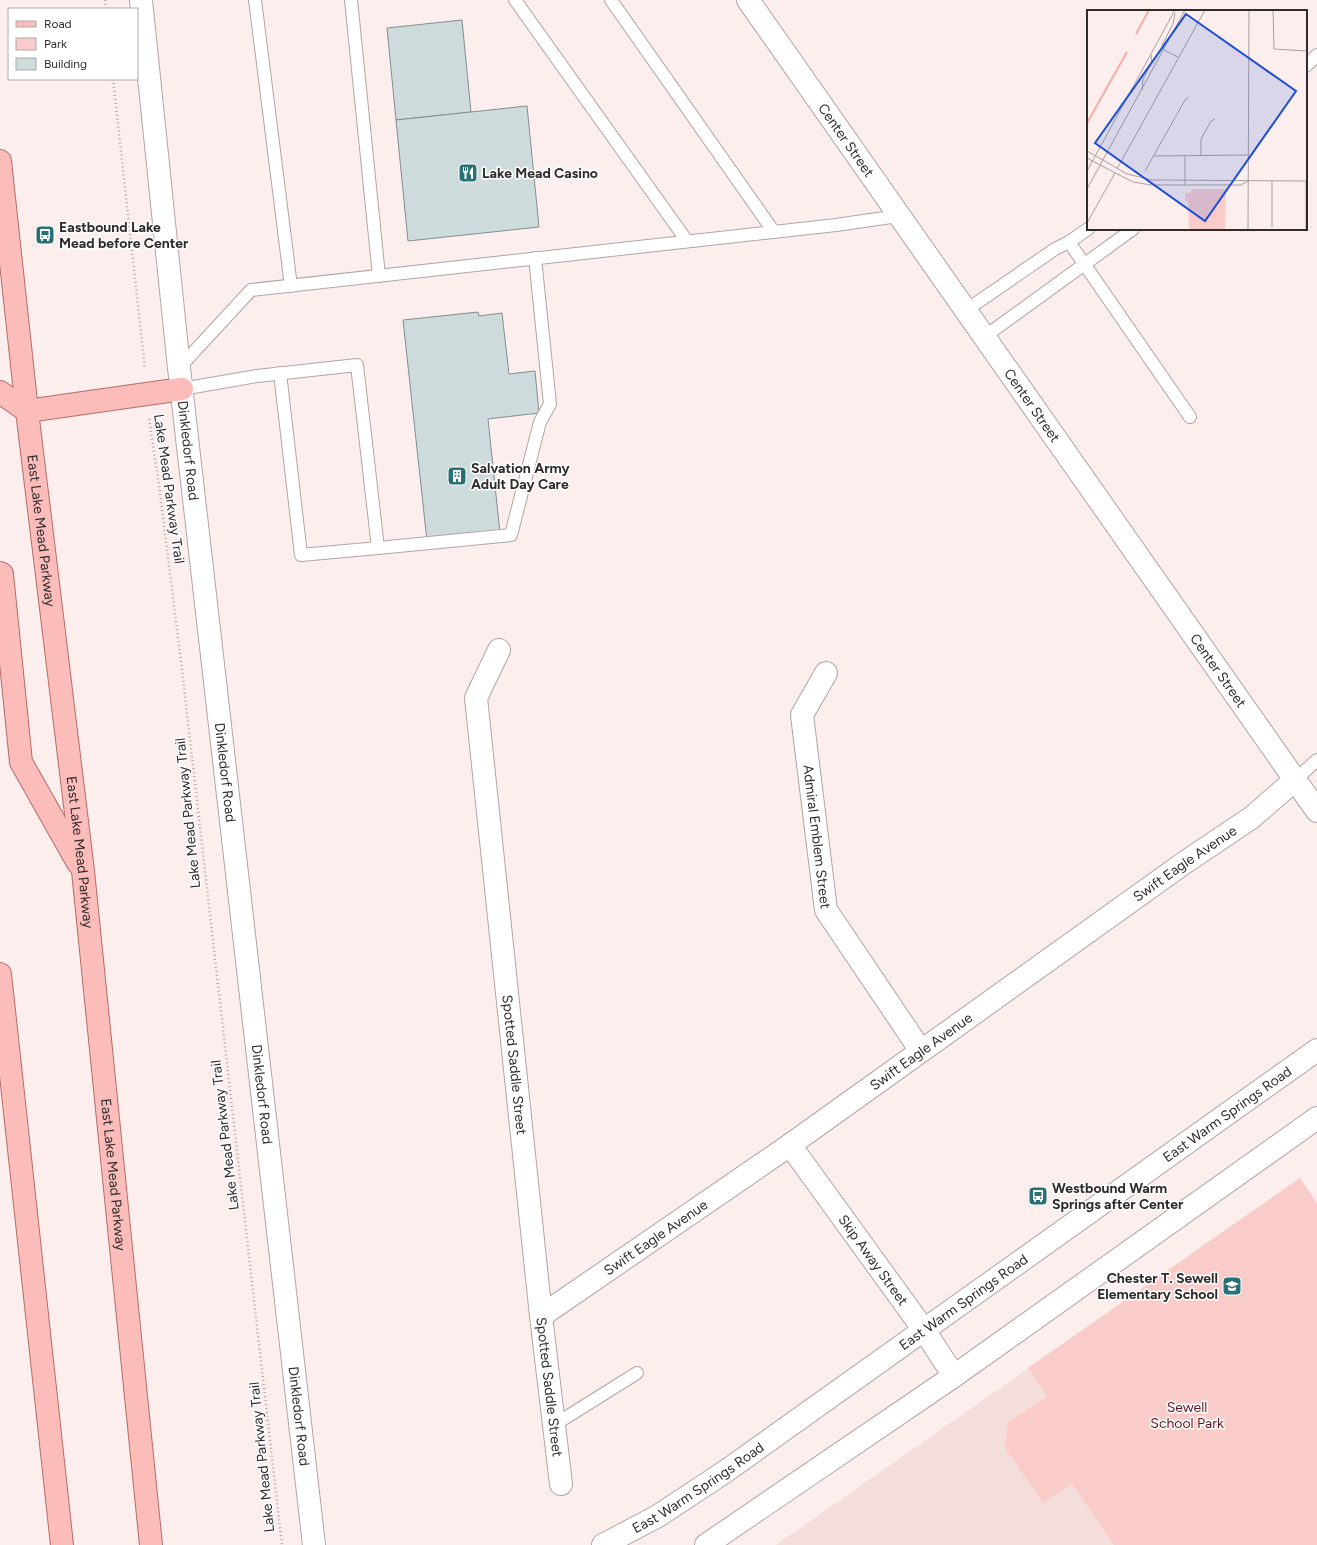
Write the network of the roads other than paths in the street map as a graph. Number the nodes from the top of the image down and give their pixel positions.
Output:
1 (141, 0) edge
2 (255, 0) edge
3 (351, 0) edge
4 (514, 0) edge
5 (611, 0) edge
6 (748, 0) edge
7 (1317, 55) edge
8 (1307, 65) edge
9 (0, 161) edge
10 (898, 216) junction
11 (1087, 230) edge
12 (1132, 230) edge
13 (774, 232) junction
14 (687, 241) junction
15 (1069, 242) junction
16 (535, 258) junction
17 (1084, 263) junction
18 (379, 276) junction
19 (291, 286) junction
20 (965, 311) junction
21 (984, 337) junction
22 (280, 373) junction
23 (180, 378) junction
24 (0, 392) edge
25 (27, 411) junction
26 (1190, 417) dead end
27 (378, 548) junction
28 (0, 573) edge
29 (499, 650) dead end
30 (826, 673) dead end
31 (1317, 760) edge
32 (1295, 780) junction
33 (1317, 811) edge
34 (83, 871) junction
35 (0, 974) edge
36 (1317, 1050) edge
37 (921, 1051) junction
38 (1317, 1118) edge
39 (790, 1145) junction
40 (541, 1316) junction
41 (924, 1330) junction
42 (637, 1373) dead end
43 (954, 1376) junction
44 (554, 1425) junction
45 (561, 1484) dead end
46 (62, 1545) edge
47 (151, 1545) edge
48 (314, 1545) edge
49 (604, 1545) edge
50 (706, 1545) edge

1 - 23 street, Dinkledorf Road
2 - 19 lane
3 - 18 lane
4 - 14 lane
5 - 13 lane
6 - 10 street, Center Street
7 - 8 lane
9 - 25 main road, East Lake Mead Parkway
10 - 13 lane
10 - 20 street, Center Street
11 - 15 lane
12 - 17 lane
13 - 14 lane
14 - 16 lane
15 - 17 lane
15 - 20 lane
16 - 18 lane
16 - 27 lane
17 - 21 lane
17 - 26 lane
18 - 19 lane
19 - 23 lane
20 - 21 street, Center Street
21 - 32 street, Center Street
22 - 23 lane
22 - 27 lane
22 - 27 lane
23 - 25 main road
23 - 48 street, Dinkledorf Road
24 - 25 main road
25 - 34 main road, East Lake Mead Parkway
28 - 34 main road
29 - 40 street, Spotted Saddle Street
30 - 37 street, Admiral Emblem Street
31 - 32 lane
32 - 33 street, Center Street
32 - 37 street, Swift Eagle Avenue
34 - 47 main road, East Lake Mead Parkway
35 - 46 main road
36 - 41 street, East Warm Springs Road
37 - 39 street, Swift Eagle Avenue
38 - 43 street
39 - 40 street, Swift Eagle Avenue
39 - 41 street, Skip Away Street
40 - 44 street, Spotted Saddle Street
41 - 43 street, Skip Away Street
41 - 49 street, East Warm Springs Road
42 - 44 lane
43 - 50 street
44 - 45 street, Spotted Saddle Street

